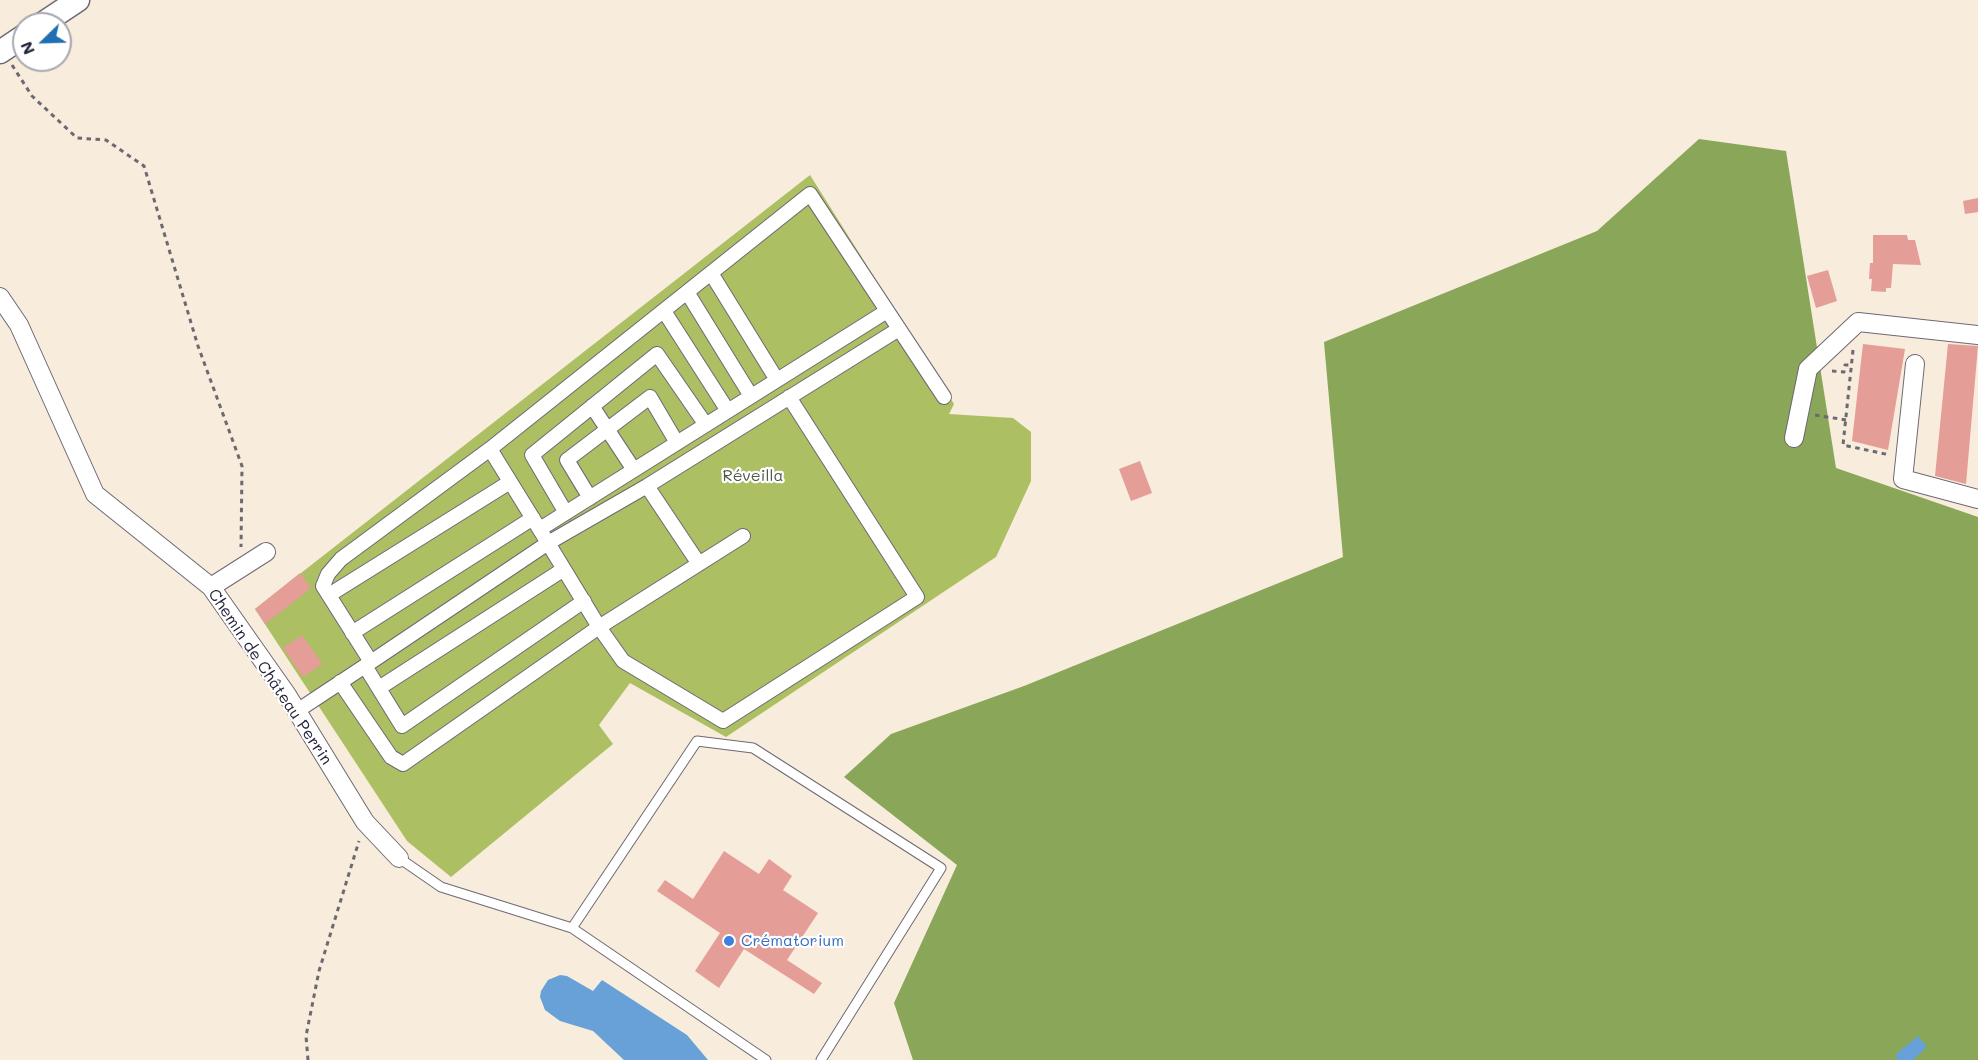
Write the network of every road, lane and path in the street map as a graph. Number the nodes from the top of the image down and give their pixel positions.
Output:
1 (78, 0) edge
2 (60, 12) edge
3 (2, 52) edge
4 (711, 273) junction
5 (687, 292) junction
6 (0, 297) edge
7 (664, 311) junction
8 (887, 311) junction
9 (899, 329) junction
10 (1850, 329) junction
11 (1978, 335) edge
12 (1915, 364) dead end
13 (1851, 365) junction
14 (1832, 371) dead end
15 (777, 380) junction
16 (751, 396) junction
17 (944, 397) dead end
18 (789, 398) junction
19 (592, 406) junction
20 (728, 411) junction
21 (1822, 417) dead end
22 (1846, 420) junction
23 (706, 425) junction
24 (608, 429) junction
25 (1794, 438) dead end
26 (677, 443) junction
27 (490, 449) junction
28 (1906, 461) junction
29 (634, 470) junction
30 (510, 482) junction
31 (647, 486) junction
32 (590, 498) junction
33 (1978, 499) edge
34 (566, 513) junction
35 (536, 524) junction
36 (743, 536) dead end
37 (548, 543) junction
38 (266, 552) dead end
39 (699, 564) junction
40 (241, 567) junction
41 (564, 569) junction
42 (211, 587) junction
43 (329, 596) junction
44 (584, 601) junction
45 (599, 627) junction
46 (352, 633) junction
47 (368, 664) junction
48 (340, 682) junction
49 (379, 688) junction
50 (297, 711) junction
51 (365, 822) junction
52 (399, 858) joint
53 (572, 928) junction
54 (308, 1060) edge
55 (766, 1060) edge
56 (821, 1060) edge

1 - 2 street
3 - 40 path
4 - 5 street
4 - 8 street
4 - 15 street
5 - 7 street
5 - 16 street
6 - 42 street, Chemin de Château Perrin
7 - 20 street
7 - 27 street
8 - 9 street
8 - 15 street
9 - 17 street
9 - 18 street
10 - 11 street
10 - 13 path
10 - 25 street
12 - 28 street
13 - 14 path
13 - 22 path
15 - 16 street
16 - 20 street
18 - 31 street
18 - 45 street
19 - 23 street
19 - 24 street
19 - 34 street
20 - 23 street
21 - 22 path
22 - 28 path
23 - 26 street
24 - 26 street
24 - 29 street
24 - 32 street
26 - 29 street
27 - 30 street
27 - 43 street
28 - 33 street
29 - 32 street
30 - 35 street
30 - 43 street
31 - 37 street
31 - 39 street
32 - 34 street
34 - 35 street
35 - 37 street
35 - 46 street
36 - 39 street
37 - 41 street
37 - 47 street
38 - 40 street
39 - 45 street
40 - 42 street
41 - 44 street
41 - 49 street
42 - 50 street, Chemin de Château Perrin
43 - 46 street
44 - 45 street
44 - 49 street
45 - 48 street
46 - 47 street
47 - 48 street
47 - 49 street
48 - 50 street
50 - 51 street, Chemin de Château Perrin
51 - 52 street, Chemin de Château Perrin
51 - 54 path
52 - 53 lane
53 - 55 lane
53 - 56 lane

